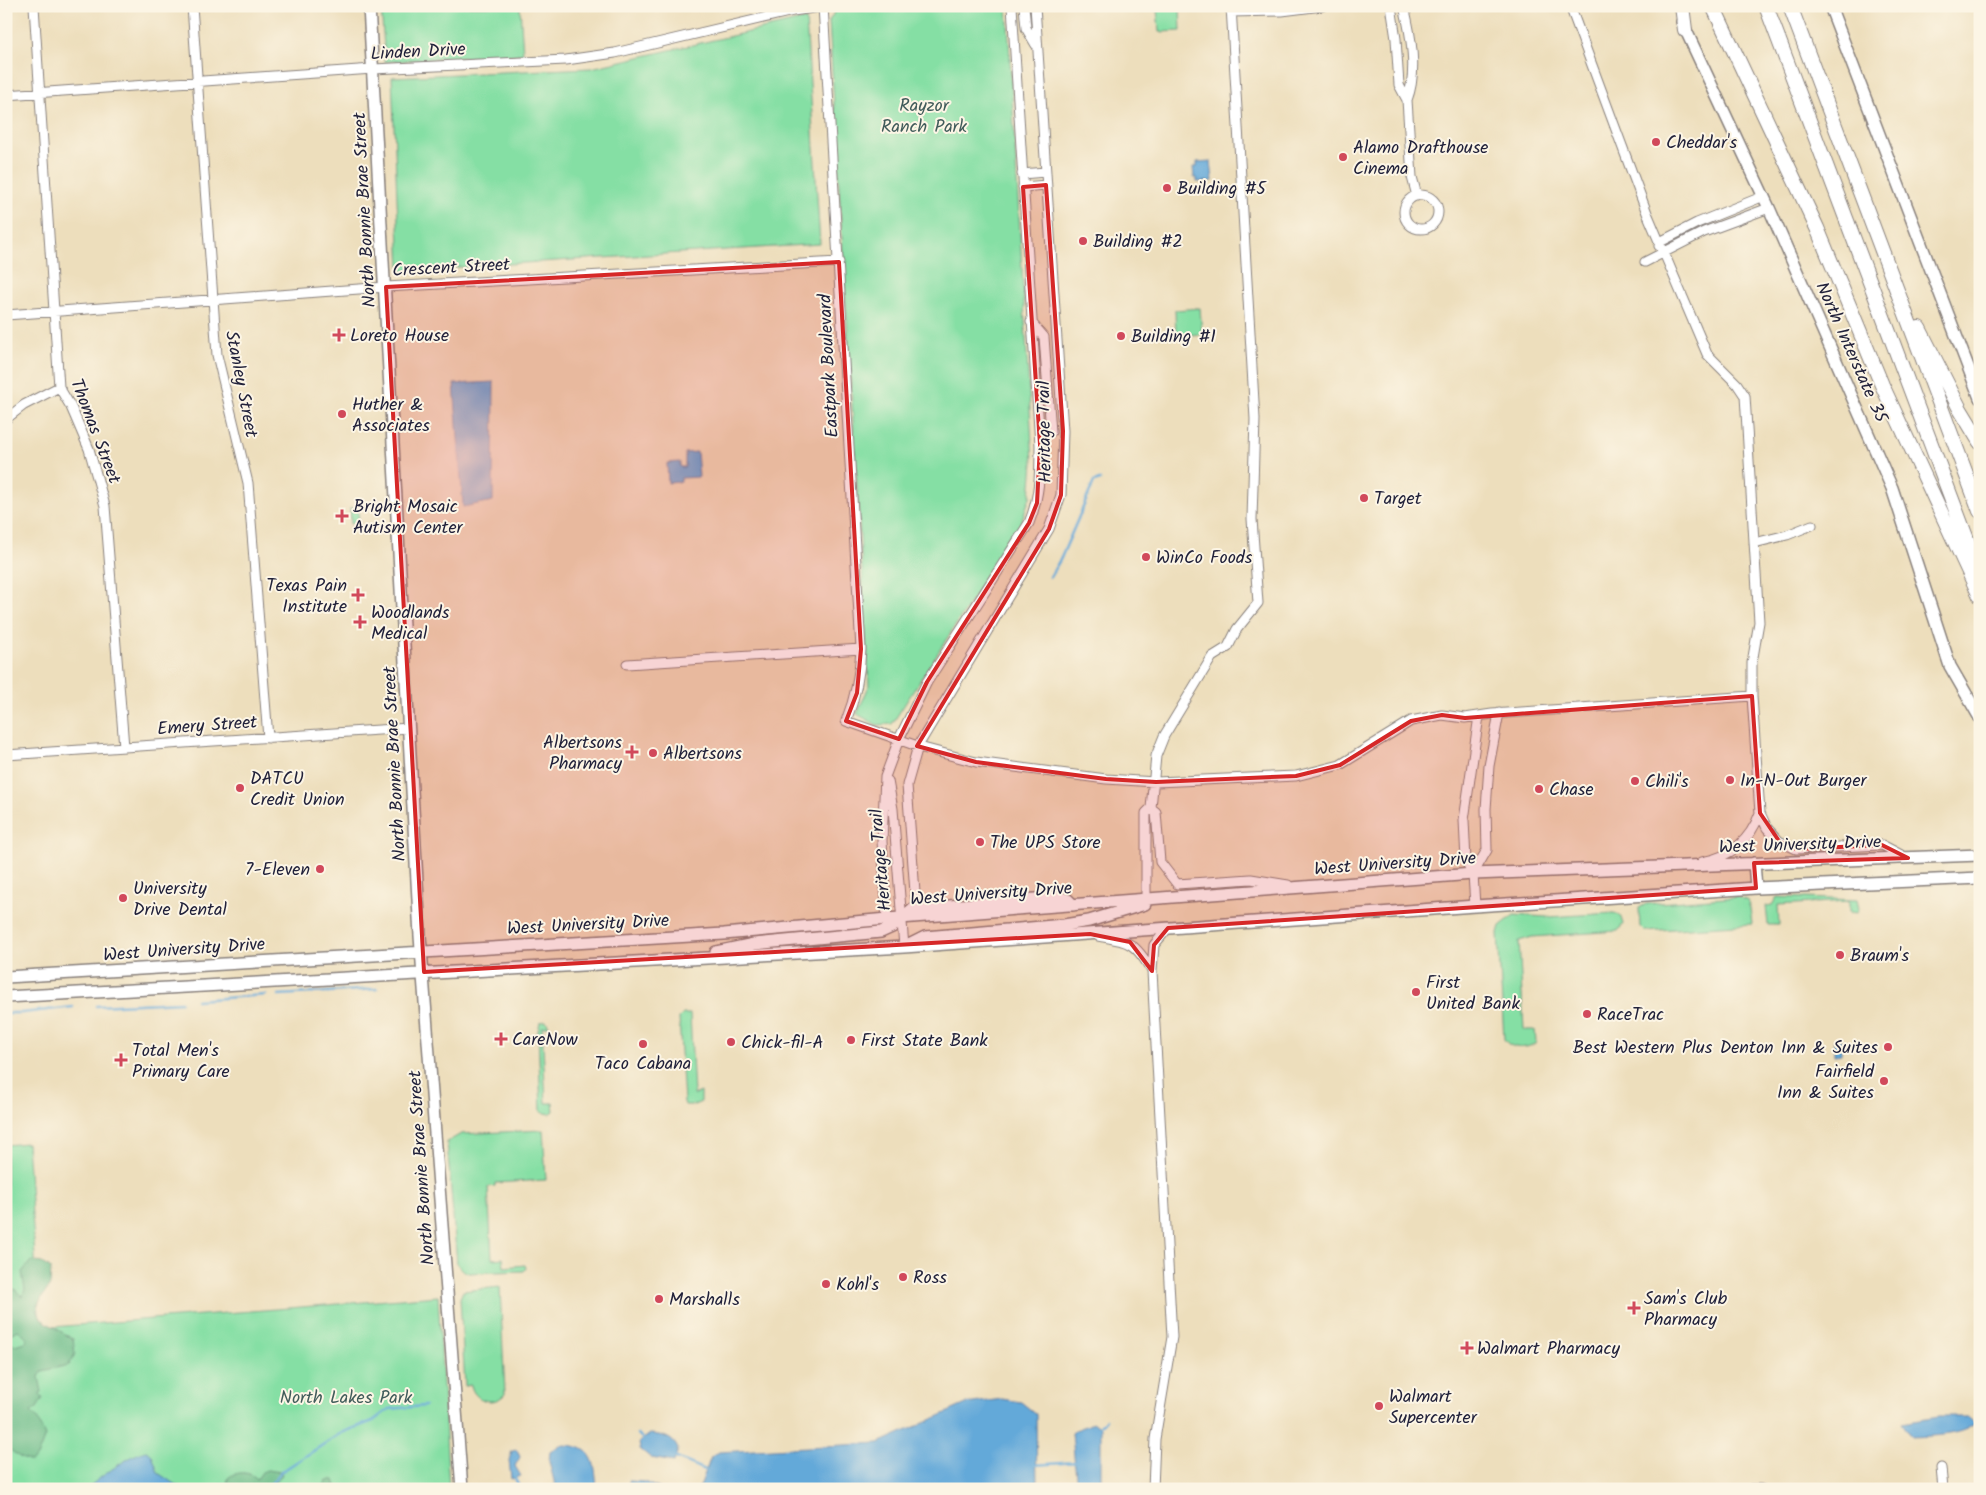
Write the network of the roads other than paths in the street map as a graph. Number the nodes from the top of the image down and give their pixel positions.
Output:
1 (34, 6) edge
2 (192, 6) edge
3 (369, 6) edge
4 (1012, 6) edge
5 (1024, 6) edge
6 (1035, 6) edge
7 (1322, 6) edge
8 (1391, 6) edge
9 (1404, 6) edge
10 (1570, 6) edge
11 (1676, 6) edge
12 (1682, 6) edge
13 (1713, 6) edge
14 (1766, 6) edge
15 (1790, 6) edge
16 (1830, 6) edge
17 (824, 7) edge
18 (1231, 9) edge
19 (1685, 30) junction
20 (1036, 45) junction
21 (373, 69) junction
22 (198, 81) junction
23 (40, 92) junction
24 (6, 95) edge
25 (1407, 100) junction
26 (1045, 172) junction
27 (1022, 174) junction
28 (1046, 185) junction
29 (1023, 187) junction
30 (1417, 196) junction
31 (1764, 196) junction
32 (1769, 208) junction
33 (1660, 242) junction
34 (1660, 254) junction
35 (839, 262) junction
36 (1645, 262) dead end
37 (1888, 268) junction
38 (386, 286) junction
39 (212, 299) junction
40 (54, 312) junction
41 (6, 315) edge
42 (1031, 322) junction
43 (59, 387) junction
44 (1980, 398) edge
45 (6, 419) edge
46 (1051, 432) dead end
47 (1980, 442) edge
48 (1980, 511) edge
49 (1812, 525) dead end
50 (1754, 543) junction
51 (1980, 574) edge
52 (1980, 596) edge
53 (861, 649) junction
54 (627, 664) dead end
55 (1752, 696) junction
56 (1499, 713) junction
57 (1479, 716) junction
58 (1980, 718) edge
59 (409, 728) junction
60 (268, 738) junction
61 (899, 739) junction
62 (918, 746) junction
63 (124, 747) junction
64 (6, 755) edge
65 (887, 771) junction
66 (1153, 782) junction
67 (1151, 808) junction
68 (1760, 813) junction
69 (1980, 849) edge
70 (1980, 855) edge
71 (1960, 856) junction
72 (1908, 858) junction
73 (1754, 864) junction
74 (1669, 867) junction
75 (1473, 874) junction
76 (1980, 878) edge
77 (1302, 887) junction
78 (1756, 888) junction
79 (1168, 897) junction
80 (1146, 899) junction
81 (1073, 905) junction
82 (916, 906) junction
83 (1475, 906) junction
84 (901, 918) junction
85 (887, 919) junction
86 (1168, 928) junction
87 (1090, 934) junction
88 (904, 947) junction
89 (421, 952) junction
90 (701, 958) junction
91 (1152, 971) junction
92 (424, 972) junction
93 (80, 973) junction
94 (6, 977) edge
95 (82, 993) junction
96 (6, 997) edge
97 (1941, 1468) dead end
98 (462, 1489) edge
99 (1153, 1489) edge
100 (1750, 1489) edge
101 (1761, 1489) edge
102 (1942, 1489) edge

1 - 23 street, Thomas Street
2 - 22 street, Stanley Street
3 - 21 main road, North Bonnie Brae Street
4 - 27 street, Heritage Trail
5 - 20 street
6 - 20 street, Heritage Trail
7 - 18 street
8 - 25 street
9 - 25 street
10 - 33 street
11 - 19 main road, North Interstate 35
12 - 19 highway
13 - 52 highway
14 - 51 highway
15 - 37 highway
16 - 44 main road
17 - 21 street, Linden Drive
17 - 35 street, Eastpark Boulevard
18 - 66 street
19 - 31 main road, North Interstate 35
20 - 26 street, Heritage Trail
21 - 22 street, Linden Drive
21 - 38 main road, North Bonnie Brae Street
22 - 23 street, Linden Drive
22 - 39 street, Stanley Street
23 - 24 street, Linden Drive
23 - 40 street, Thomas Street
25 - 30 street
26 - 27 street
26 - 28 street, Heritage Trail
27 - 29 street, Heritage Trail
28 - 29 street
28 - 62 street, Heritage Trail
29 - 42 street, Heritage Trail
30 - 30 street
31 - 32 main road, North Interstate 35
31 - 33 street
32 - 34 street
32 - 58 main road, North Interstate 35
33 - 34 street
34 - 36 street
34 - 50 street
35 - 38 street, Crescent Street
35 - 53 street, Eastpark Boulevard
37 - 47 highway
37 - 48 highway
38 - 39 street, Crescent Street
38 - 59 main road, North Bonnie Brae Street
39 - 40 street, Crescent Street
39 - 60 street, Stanley Street
40 - 41 street, Crescent Street
40 - 43 street, Thomas Street
42 - 46 street
42 - 61 street, Heritage Trail
43 - 45 street
43 - 63 street, Thomas Street
49 - 50 street
50 - 55 street
53 - 54 street
53 - 61 street, Eastpark Boulevard
55 - 56 street
55 - 68 street
56 - 57 street
56 - 75 street
57 - 66 street
57 - 75 street
59 - 60 street, Emery Street
59 - 89 main road, North Bonnie Brae Street
60 - 63 street, Emery Street
61 - 62 street
61 - 65 street, Heritage Trail
62 - 66 street
62 - 82 street, Heritage Trail
63 - 64 street, Emery Street
65 - 84 street, Heritage Trail
65 - 85 street, Heritage Trail
66 - 67 street
67 - 77 street
67 - 80 street
68 - 72 street
68 - 74 street
69 - 71 main road
70 - 71 main road, West University Drive
71 - 72 main road, West University Drive
72 - 73 main road, West University Drive
73 - 74 main road, West University Drive
73 - 78 main road
74 - 75 main road, West University Drive
75 - 77 main road, West University Drive
75 - 83 street
76 - 78 main road, West University Drive
77 - 79 main road, West University Drive
78 - 83 main road, West University Drive
79 - 80 main road, West University Drive
79 - 88 main road
80 - 81 main road, West University Drive
81 - 82 main road
81 - 84 main road, West University Drive
82 - 84 main road
83 - 86 main road, West University Drive
84 - 85 main road, West University Drive
84 - 88 street, Heritage Trail
84 - 90 main road
85 - 89 main road, West University Drive
86 - 87 main road, West University Drive
86 - 91 street
87 - 88 main road, West University Drive
87 - 91 street
88 - 90 main road, West University Drive
89 - 92 main road, North Bonnie Brae Street
89 - 93 main road, West University Drive
90 - 92 main road, West University Drive
91 - 99 street
92 - 95 main road, West University Drive
92 - 98 main road, North Bonnie Brae Street
93 - 94 main road, West University Drive
93 - 95 main road
95 - 96 main road, West University Drive
97 - 102 street
100 - 101 street

